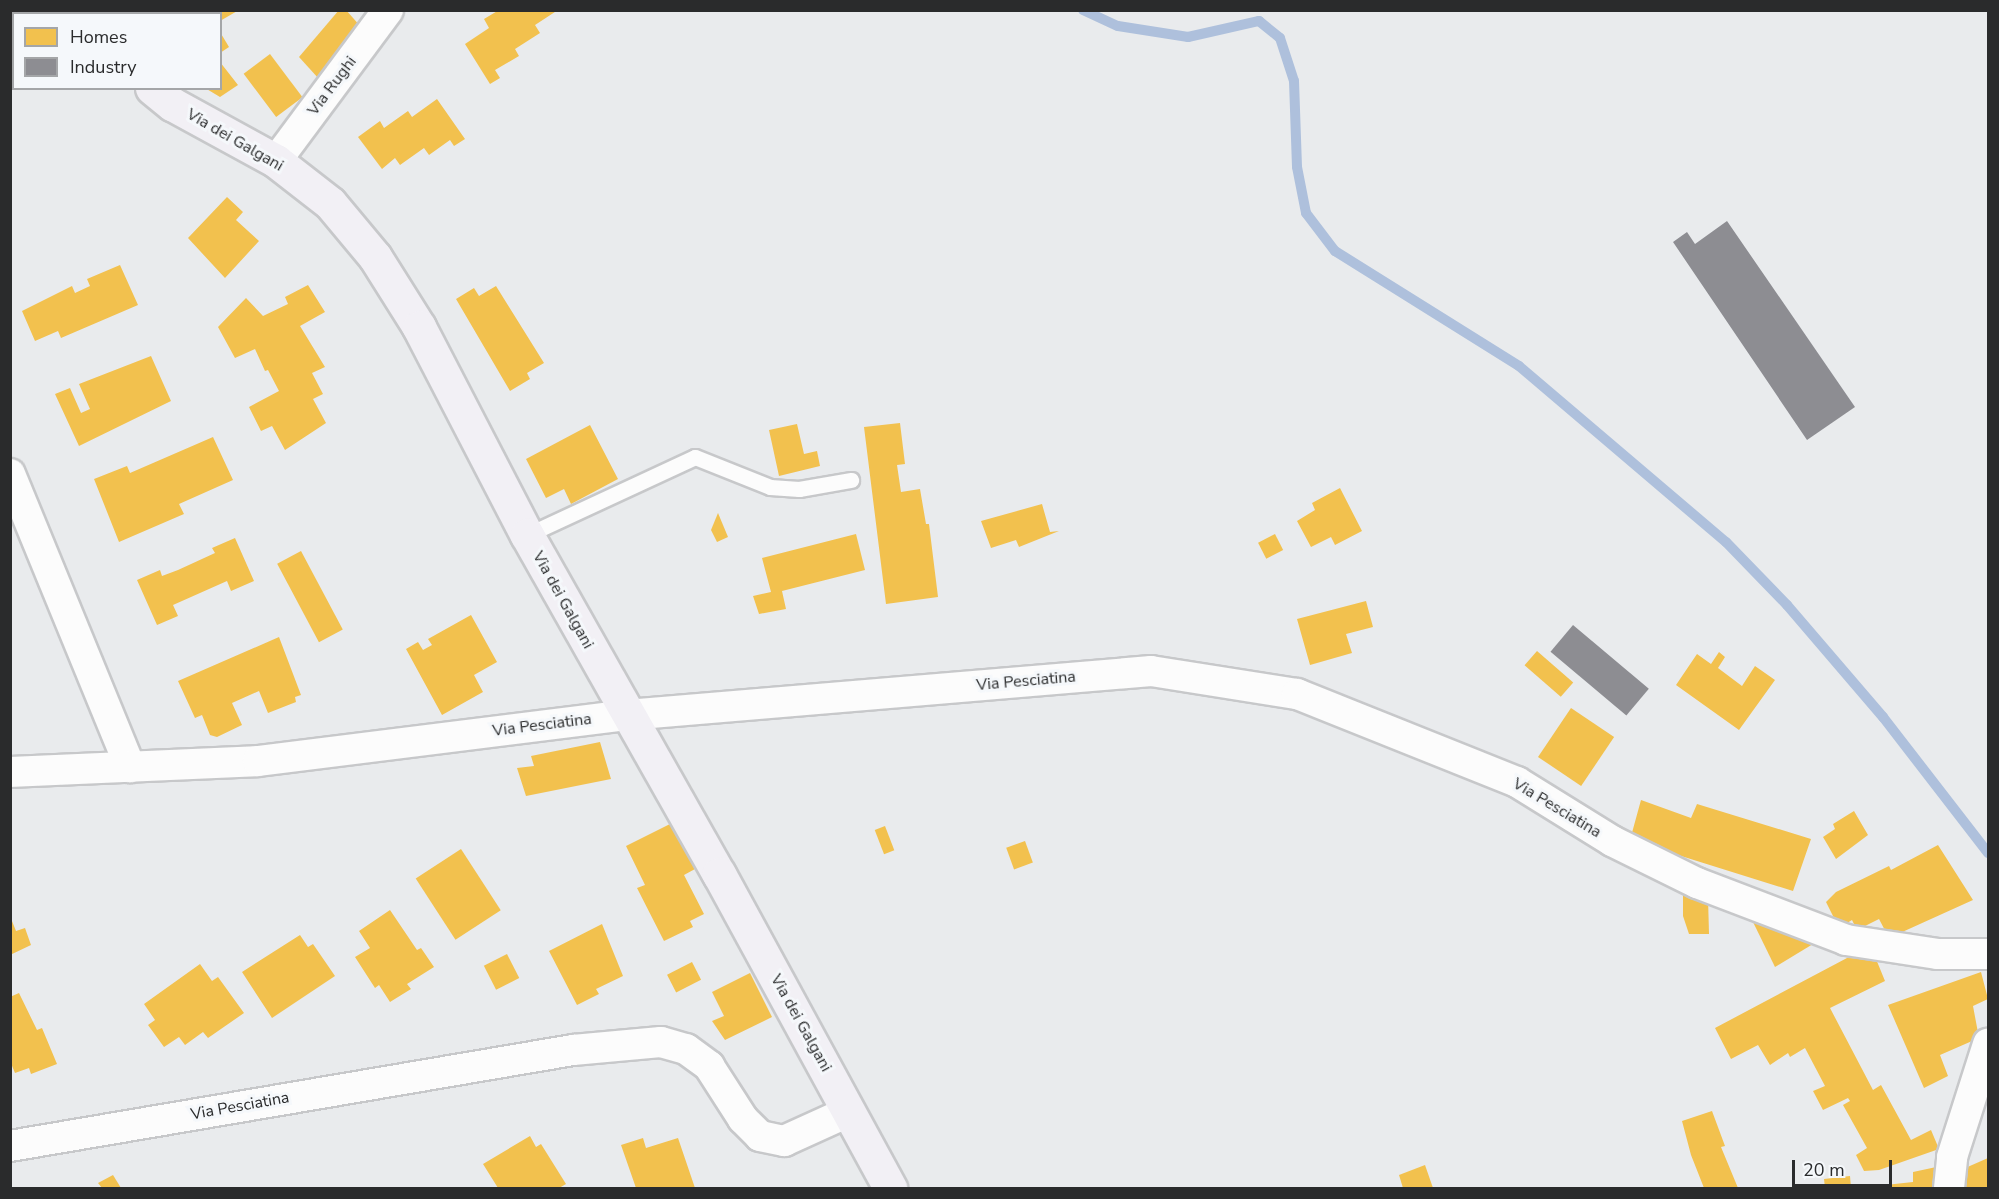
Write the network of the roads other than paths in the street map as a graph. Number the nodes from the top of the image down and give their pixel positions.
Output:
1 (388, 10) edge
2 (154, 90) edge
3 (276, 161) junction
4 (10, 474) edge
5 (851, 480) dead end
6 (527, 535) junction
7 (627, 715) junction
8 (130, 767) junction
9 (10, 772) edge
10 (1989, 954) edge
11 (1989, 1044) edge
12 (850, 1112) junction
13 (10, 1146) edge
14 (890, 1188) edge
15 (1949, 1188) edge

1 - 3 street, Via Rughi
2 - 3 street, Via dei Galgani
3 - 6 street, Via dei Galgani
4 - 8 street
5 - 6 lane
6 - 7 street, Via dei Galgani
7 - 8 street, Via Pesciatina
7 - 10 street, Via Pesciatina
7 - 12 street, Via dei Galgani
8 - 9 street, Via Pesciatina
11 - 15 street
12 - 13 street, Via Pesciatina
12 - 14 street, Via dei Galgani

